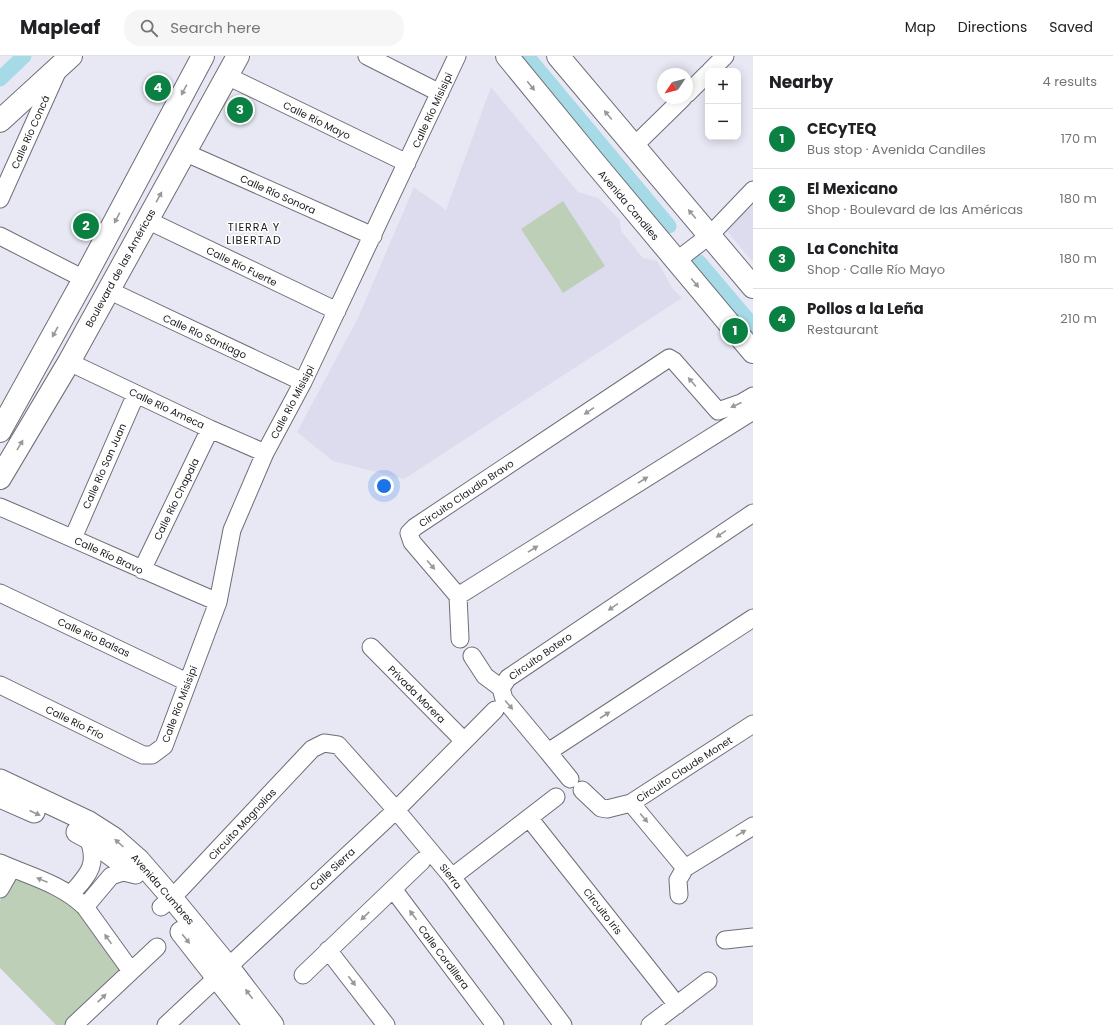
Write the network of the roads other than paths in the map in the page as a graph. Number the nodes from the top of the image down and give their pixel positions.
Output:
1 (203, 56) edge
2 (238, 56) edge
3 (367, 56) edge
4 (457, 56) edge
5 (506, 56) edge
6 (558, 56) edge
7 (725, 56) edge
8 (66, 60) edge
9 (713, 68) edge
10 (226, 76) junction
11 (705, 76) edge
12 (693, 88) edge
13 (440, 93) junction
14 (677, 104) edge
15 (0, 121) edge
16 (634, 146) junction
17 (184, 152) junction
18 (406, 163) junction
19 (753, 190) edge
20 (0, 199) edge
21 (147, 220) junction
22 (0, 236) edge
23 (373, 236) junction
24 (705, 239) junction
25 (681, 259) junction
26 (84, 279) junction
27 (753, 287) edge
28 (108, 290) junction
29 (337, 311) junction
30 (753, 352) edge
31 (69, 362) junction
32 (303, 382) junction
33 (136, 394) junction
34 (753, 396) edge
35 (753, 411) edge
36 (210, 429) junction
37 (0, 431) edge
38 (265, 453) junction
39 (0, 478) edge
40 (0, 507) edge
41 (753, 513) edge
42 (73, 538) junction
43 (142, 570) junction
44 (0, 593) edge
45 (458, 596) junction
46 (218, 602) junction
47 (753, 618) edge
48 (460, 639) dead end
49 (371, 647) dead end
50 (472, 656) dead end
51 (187, 682) junction
52 (0, 685) edge
53 (501, 688) junction
54 (495, 710) dead end
55 (753, 724) edge
56 (464, 741) junction
57 (324, 744) joint
58 (548, 752) junction
59 (152, 755) joint
60 (0, 780) edge
61 (0, 797) edge
62 (556, 797) dead end
63 (631, 803) junction
64 (396, 810) junction
65 (530, 818) junction
66 (753, 826) edge
67 (88, 838) junction
68 (422, 861) dead end
69 (92, 863) junction
70 (6, 866) edge
71 (685, 868) junction
72 (136, 874) junction
73 (111, 876) junction
74 (452, 877) junction
75 (0, 889) edge
76 (393, 889) junction
77 (71, 894) junction
78 (678, 895) dead end
79 (166, 903) junction
80 (85, 907) junction
81 (753, 937) edge
82 (725, 940) dead end
83 (157, 947) dead end
84 (328, 950) junction
85 (131, 971) junction
86 (222, 971) junction
87 (303, 975) dead end
88 (708, 981) dead end
89 (677, 1004) junction
90 (74, 1025) edge
91 (166, 1025) edge
92 (254, 1025) edge
93 (273, 1025) edge
94 (386, 1025) edge
95 (495, 1025) edge
96 (563, 1025) edge
97 (650, 1025) edge

1 -> 26 main road
2 - 10 main road, Boulevard de las Américas
3 - 13 street
4 - 13 street, Calle Río Misisipi
5 -> 25 main road, Avenida Candiles
16 -> 6 main road
7 - 9 street
8 - 15 main road
8 - 20 street, Calle Río Concá
10 - 17 main road, Boulevard de las Américas
10 - 18 street, Calle Río Mayo
11 - 12 street
13 - 18 street, Calle Río Misisipi
14 - 16 street
24 -> 16 main road
21 -> 17 main road, Boulevard de las Américas
17 - 23 street, Calle Río Sonora
18 - 23 street, Calle Río Misisipi
19 - 24 street
21 - 28 main road, Boulevard de las Américas
21 - 29 street, Calle Río Fuerte
22 - 26 street
23 - 29 street, Calle Río Misisipi
24 - 25 street
24 - 27 main road
25 -> 30 main road, Avenida Candiles
26 -> 37 main road
28 - 31 main road, Boulevard de las Américas
28 - 32 street, Calle Río Santiago
29 - 32 street, Calle Río Misisipi
31 - 33 street, Calle Río Ameca
39 -> 31 main road, Boulevard de las Américas
32 - 38 street, Calle Río Misisipi
33 - 36 street, Calle Río Ameca
33 - 42 street, Calle Río San Juan
34 -> 45 street, Circuito Claudio Bravo
45 -> 35 street
36 - 38 street, Calle Río Ameca
36 - 43 street, Calle Río Chapala
38 - 46 street, Calle Río Misisipi
40 - 42 street, Calle Río Bravo
41 -> 53 street, Circuito Botero
42 - 43 street, Calle Río Bravo
43 - 46 street, Calle Río Bravo
44 - 51 street, Calle Río Balsas
45 - 48 street
46 - 51 street, Calle Río Misisipi
58 -> 47 street
49 - 56 street, Privada Morera
50 - 53 street
51 - 59 street, Calle Río Misisipi
52 - 59 street, Calle Río Frío
53 -> 58 street, Circuito Botero
54 - 56 street, Calle Sierra
55 - 63 street, Circuito Claude Monet
56 - 64 street, Calle Sierra
57 - 64 street, Sierra
57 - 79 street, Circuito Magnolias
58 - 63 street, Circuito Botero
79 -> 60 street, Avenida Cumbres
61 -> 67 street, Avenida Cumbres
62 - 65 street
63 -> 71 street, Circuito Claude Monet
64 - 74 street, Sierra
64 - 86 street, Calle Sierra
65 - 74 street
65 - 89 street, Circuito Iris
71 -> 66 street
67 - 69 street
67 - 72 street, Avenida Cumbres
68 - 76 street
69 - 73 street
69 - 77 street
70 - 75 street
77 -> 70 street
71 - 78 street
72 - 73 street
72 - 79 street, Avenida Cumbres
73 - 80 street
74 - 96 street, Sierra
76 -> 84 street
95 -> 76 street, Calle Cordillera
77 - 80 street
79 - 86 street, Avenida Cumbres
85 -> 80 street
81 - 82 street
83 - 85 street
84 - 87 street
84 -> 94 street
90 -> 85 street
86 - 91 street, Calle Sierra
86 - 92 street, Avenida Cumbres
93 -> 86 street, Avenida Cumbres
88 - 89 street
89 - 97 street

